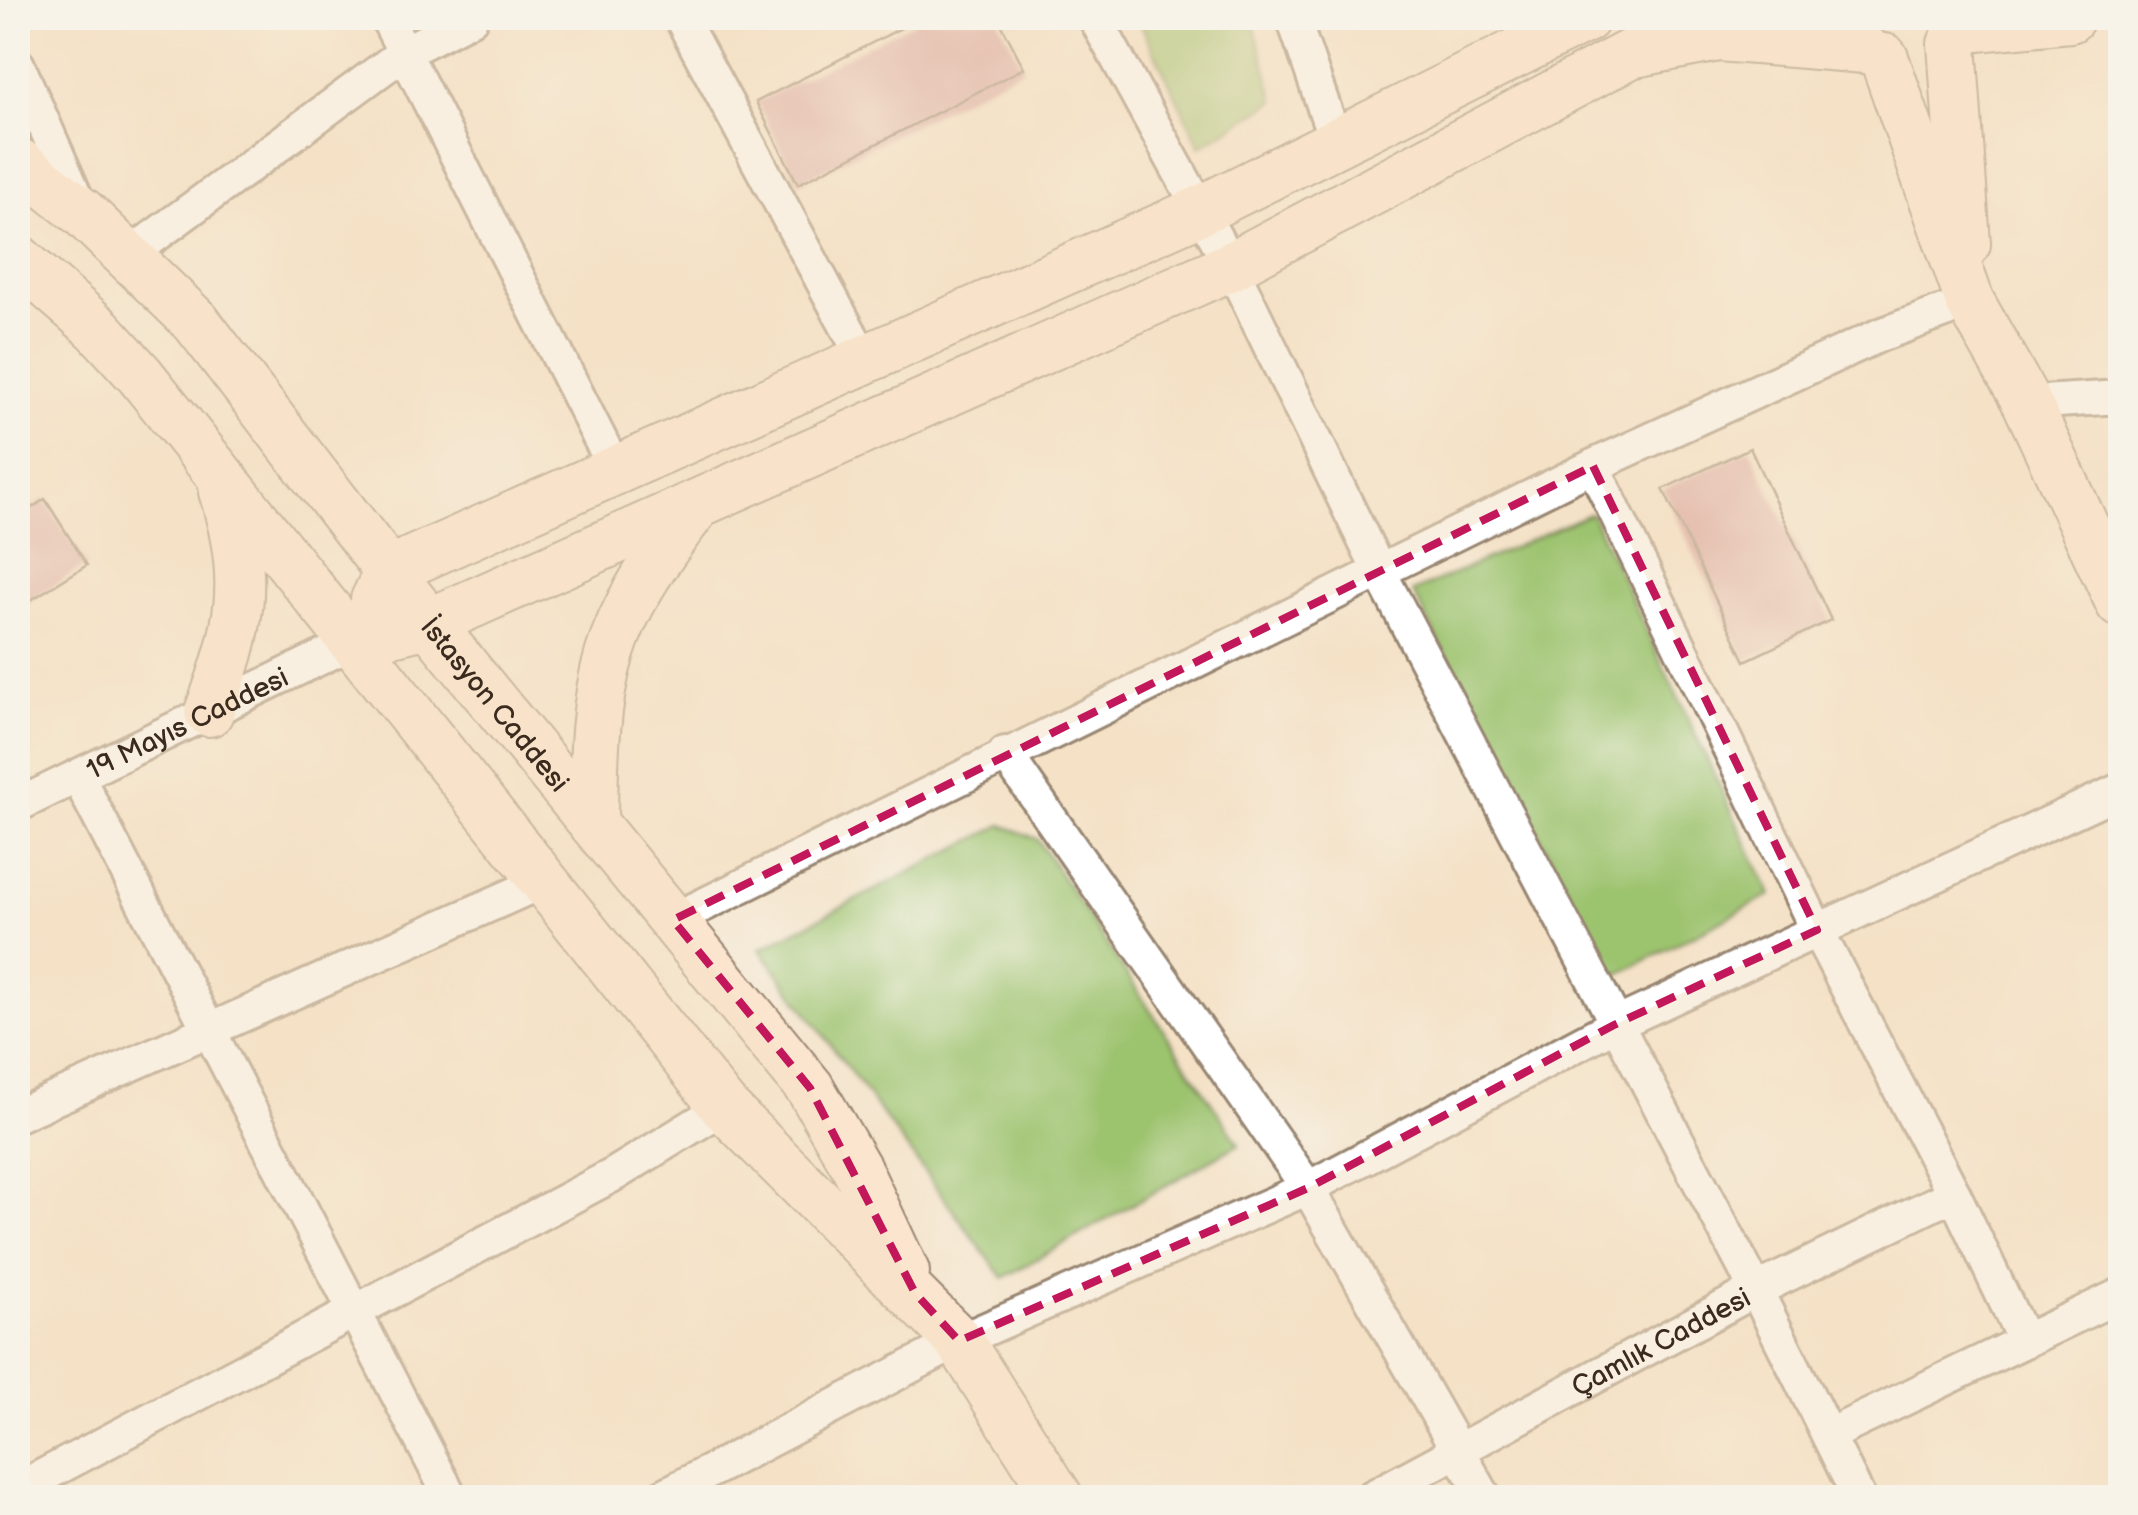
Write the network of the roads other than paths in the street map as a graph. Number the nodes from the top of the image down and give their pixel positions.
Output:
1 (387, 18) edge
2 (472, 18) edge
3 (681, 18) edge
4 (1095, 18) edge
5 (1293, 18) edge
6 (1586, 18) edge
7 (2070, 18) edge
8 (1963, 30) edge
9 (1863, 41) edge
10 (404, 52) junction
11 (18, 65) edge
12 (1336, 142) junction
13 (18, 162) edge
14 (1199, 211) junction
15 (83, 213) junction
16 (129, 255) junction
17 (18, 259) edge
18 (1231, 266) junction
19 (1970, 302) junction
20 (864, 359) junction
21 (2120, 397) edge
22 (2027, 403) junction
23 (1593, 466) junction
24 (216, 469) junction
25 (615, 469) junction
26 (700, 502) junction
27 (1379, 571) junction
28 (389, 572) junction
29 (2120, 603) edge
30 (429, 623) junction
31 (355, 640) junction
32 (209, 712) junction
33 (1005, 753) junction
34 (78, 777) junction
35 (2120, 790) edge
36 (18, 805) edge
37 (593, 822) junction
38 (544, 881) junction
39 (673, 920) junction
40 (1817, 930) junction
41 (1614, 1025) junction
42 (208, 1027) junction
43 (724, 1107) junction
44 (18, 1115) edge
45 (1308, 1188) junction
46 (1954, 1194) junction
47 (1756, 1290) junction
48 (916, 1294) junction
49 (2120, 1295) edge
50 (354, 1311) junction
51 (2022, 1338) junction
52 (959, 1341) junction
53 (1829, 1435) junction
54 (1459, 1449) junction
55 (18, 1489) edge
56 (450, 1498) edge
57 (659, 1498) edge
58 (1058, 1498) edge
59 (1370, 1498) edge
60 (1485, 1498) edge
61 (1859, 1498) edge

1 - 10 street
2 - 10 street
3 - 20 street
4 - 14 street
5 - 12 street
6 - 12 street
7 - 8 street
8 - 9 street
8 - 19 street
9 - 18 street
9 - 19 street
10 - 16 street
10 - 25 street
11 - 15 street
12 - 14 street
13 - 15 street, İstasyon Caddesi
14 - 18 street
14 - 20 street
15 - 16 street, İstasyon Caddesi
16 - 28 street, İstasyon Caddesi
17 - 24 street, İstasyon Caddesi
18 - 26 street
18 - 27 street
19 - 22 street
19 - 23 street
20 - 25 street
21 - 22 street
22 - 29 street
23 - 27 street
23 - 40 street
24 - 31 street, İstasyon Caddesi
24 - 32 street
25 - 28 street
26 - 30 street
26 - 37 street
27 - 33 street
27 - 41 street
28 - 30 street, İstasyon Caddesi
28 - 31 street
30 - 31 street
30 - 37 street, İstasyon Caddesi
31 - 32 street, 19 Mayıs Caddesi
31 - 38 street, İstasyon Caddesi
32 - 34 street, 19 Mayıs Caddesi
33 - 39 street
33 - 45 street
34 - 36 street, 19 Mayıs Caddesi
34 - 42 street
35 - 40 street
37 - 39 street, İstasyon Caddesi
38 - 42 street
38 - 43 street, İstasyon Caddesi
39 - 48 street, İstasyon Caddesi
40 - 41 street
40 - 46 street
41 - 45 street
41 - 47 street
42 - 44 street
42 - 50 street
43 - 48 street, İstasyon Caddesi
43 - 50 street
45 - 52 street
45 - 54 street
46 - 47 street, Çamlık Caddesi
46 - 51 street
47 - 53 street
47 - 54 street, Çamlık Caddesi
48 - 52 street, İstasyon Caddesi
49 - 51 street
50 - 55 street
50 - 56 street
51 - 53 street
52 - 57 street
52 - 58 street, İstasyon Caddesi
53 - 61 street
54 - 59 street, Çamlık Caddesi
54 - 60 street

